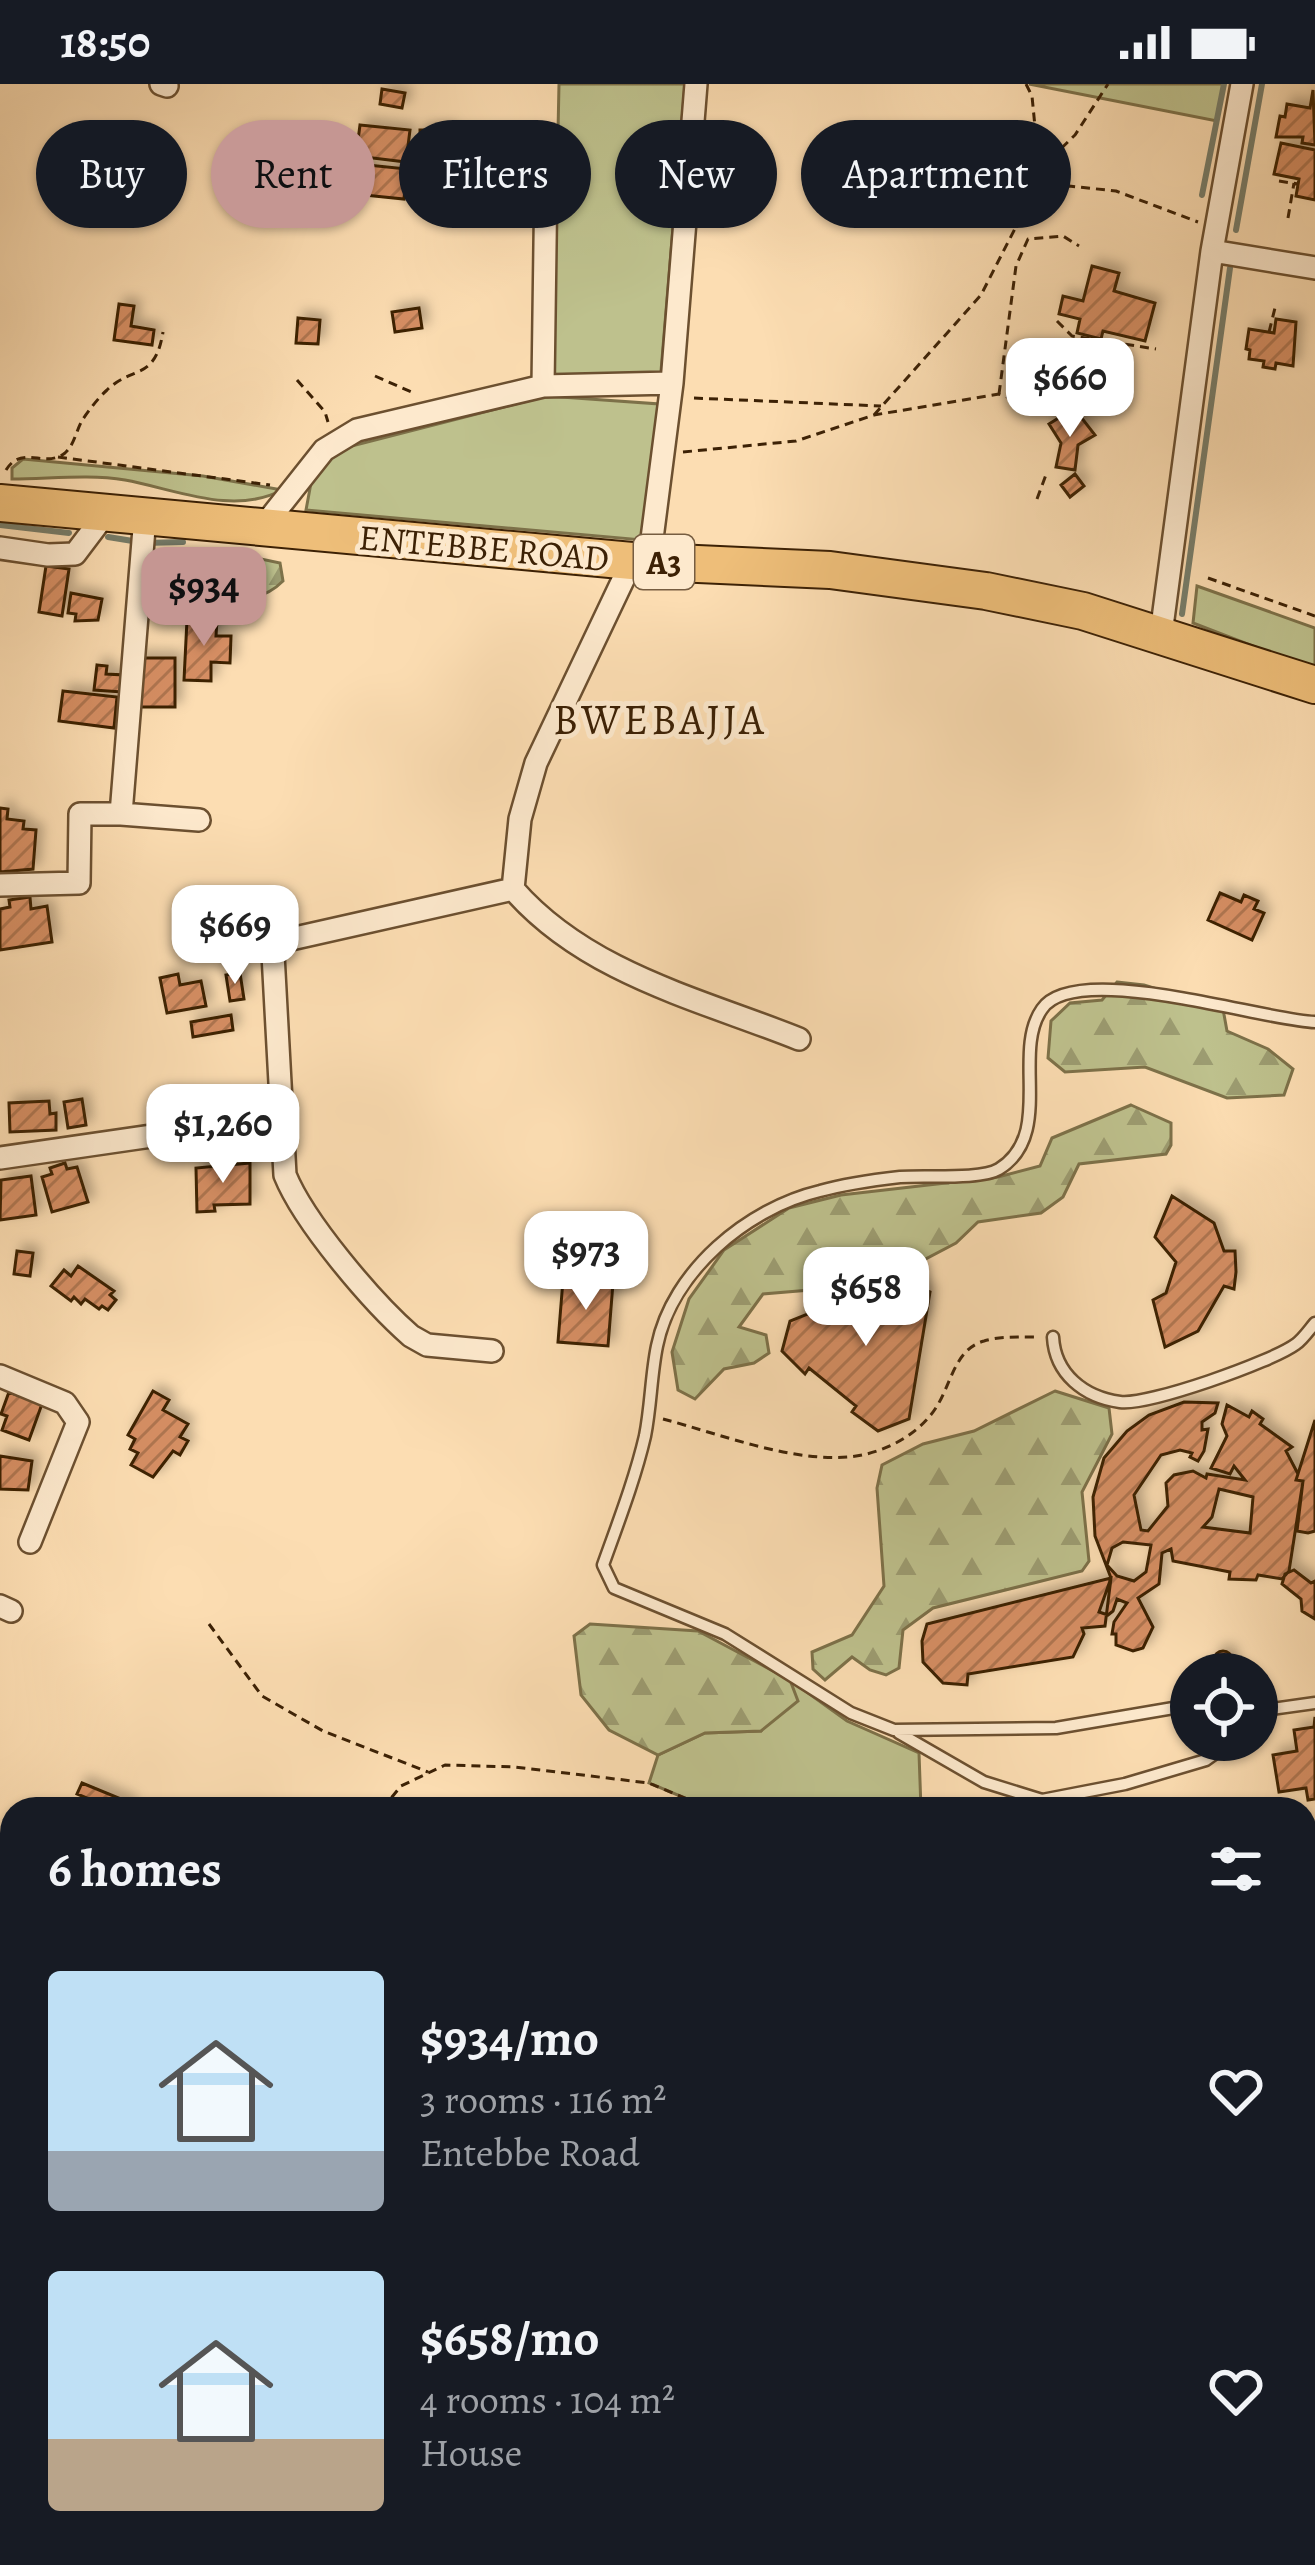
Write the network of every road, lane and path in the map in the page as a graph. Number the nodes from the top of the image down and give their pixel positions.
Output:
1 (696, 84) edge
2 (1026, 84) edge
3 (1108, 84) edge
4 (1242, 84) edge
5 (1034, 120) edge
6 (1071, 139) edge
7 (1280, 181) dead end
8 (1071, 186) edge
9 (1288, 218) dead end
10 (545, 228) edge
11 (1015, 228) edge
12 (1214, 240) junction
13 (1079, 246) dead end
14 (1315, 268) edge
15 (1275, 308) dead end
16 (1057, 321) dead end
17 (163, 332) dead end
18 (1269, 332) dead end
19 (1094, 342) junction
20 (1156, 349) dead end
21 (1090, 366) dead end
22 (297, 380) dead end
23 (544, 386) junction
24 (671, 389) junction
25 (999, 394) junction
26 (1021, 402) dead end
27 (883, 406) junction
28 (874, 415) junction
29 (334, 441) junction
30 (664, 456) junction
31 (58, 457) junction
32 (1047, 472) dead end
33 (3, 487) edge
34 (292, 489) junction
35 (1036, 499) dead end
36 (106, 513) junction
37 (145, 516) junction
38 (263, 527) junction
39 (0, 548) edge
40 (640, 561) junction
41 (208, 562) dead end
42 (1208, 578) dead end
43 (201, 592) dead end
44 (1315, 616) edge
45 (1161, 634) junction
46 (1315, 686) edge
47 (121, 814) junction
48 (199, 820) dead end
49 (0, 885) edge
50 (514, 890) junction
51 (1315, 1022) edge
52 (799, 1039) dead end
53 (282, 1117) junction
54 (0, 1159) edge
55 (1315, 1324) edge
56 (1053, 1337) joint
57 (492, 1351) dead end
58 (0, 1376) edge
59 (648, 1415) junction
60 (30, 1542) dead end
61 (208, 1624) dead end
62 (1315, 1703) edge
63 (1278, 1708) edge
64 (1170, 1709) edge
65 (894, 1730) junction
66 (1203, 1761) edge
67 (430, 1772) junction
68 (392, 1797) edge
69 (682, 1797) edge
70 (1032, 1797) edge
71 (1058, 1797) edge

1 - 24 street
2 - 5 path
3 - 6 path
4 - 12 street
7 - 9 path
8 - 12 path
10 - 23 street
11 - 27 path
12 - 14 street
12 - 45 street
13 - 25 path
15 - 18 path
16 - 19 path
17 - 31 path
19 - 20 path
19 - 21 path
22 - 29 path
23 - 24 street
23 - 29 street
24 - 27 path
24 - 30 street
25 - 26 path
25 - 28 path
27 - 28 path
28 - 30 path
29 - 34 street
30 - 40 street
31 - 33 path
31 - 34 path
32 - 35 path
33 - 36 main road, ENTEBBE ROAD / A3
34 - 38 street
36 - 37 main road, ENTEBBE ROAD / A3
36 - 39 street
37 - 38 main road, ENTEBBE ROAD / A3
37 - 47 street
38 - 40 main road, ENTEBBE ROAD / A3
40 - 45 main road, ENTEBBE ROAD / A3
40 - 50 street
41 - 43 street
42 - 44 path
45 - 46 main road, ENTEBBE ROAD / A3
47 - 48 street
47 - 49 street
50 - 52 street
50 - 53 street
51 - 59 lane
53 - 54 street
53 - 57 street
55 - 56 lane
56 - 59 path
58 - 60 street
59 - 65 lane
61 - 67 path
62 - 63 lane
64 - 65 lane
65 - 70 lane
66 - 71 lane
67 - 68 path
67 - 69 path

